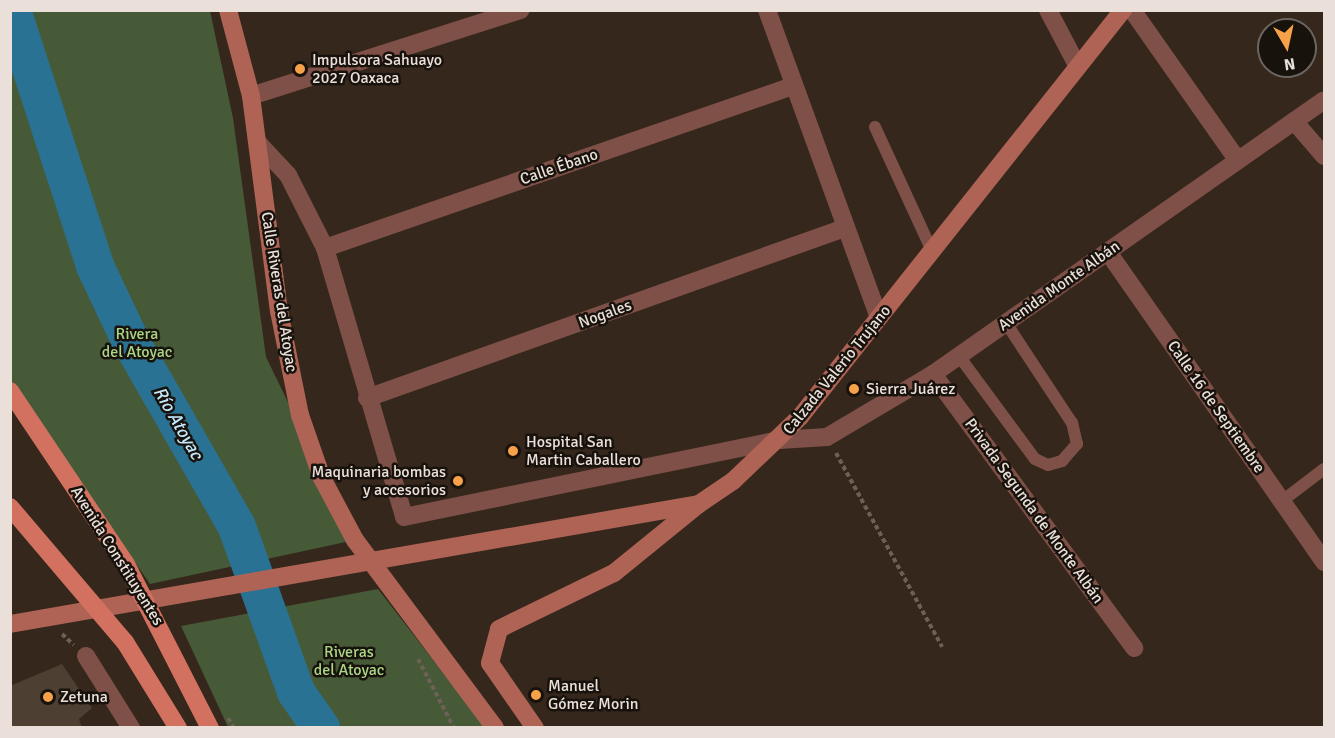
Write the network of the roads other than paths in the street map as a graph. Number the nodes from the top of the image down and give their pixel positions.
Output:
1 (228, 10) edge
2 (521, 10) edge
3 (766, 10) edge
4 (1048, 10) edge
5 (1123, 10) edge
6 (1132, 10) edge
7 (1078, 67) junction
8 (793, 86) junction
9 (251, 96) junction
10 (1324, 100) edge
11 (1294, 121) junction
12 (875, 127) dead end
13 (258, 143) junction
14 (1324, 156) edge
15 (1238, 161) junction
16 (842, 229) junction
17 (325, 248) junction
18 (932, 251) junction
19 (1108, 252) junction
20 (879, 317) junction
21 (1006, 323) junction
22 (959, 356) junction
23 (933, 374) junction
24 (10, 391) edge
25 (367, 398) junction
26 (779, 440) junction
27 (1324, 469) edge
28 (1282, 501) junction
29 (699, 504) junction
30 (10, 507) edge
31 (1324, 562) edge
32 (10, 624) edge
33 (1134, 648) dead end
34 (86, 656) road end
35 (131, 728) edge
36 (178, 728) edge
37 (210, 728) edge
38 (495, 728) edge
39 (535, 728) edge

1 - 9 street, Calle Riveras del Atoyac
2 - 9 street
3 - 8 street
4 - 7 street
5 - 7 street, Calzada Valerio Trujano
6 - 15 street
7 - 18 street, Calzada Valerio Trujano
8 - 16 street
8 - 17 street, Calle Ébano
9 - 13 street, Calle Riveras del Atoyac
10 - 11 street, Avenida Monte Albán
11 - 14 street
11 - 15 street, Avenida Monte Albán
12 - 18 lane
13 - 17 street
13 - 38 street, Calle Riveras del Atoyac
15 - 19 street, Avenida Monte Albán
16 - 20 street
16 - 25 street, Nogales
17 - 25 street
18 - 20 street, Calzada Valerio Trujano
19 - 21 street, Avenida Monte Albán
19 - 28 street, Calle 16 de Septiembre
20 - 26 street, Calzada Valerio Trujano
21 - 22 street, Avenida Monte Albán
21 - 22 lane
22 - 23 street, Avenida Monte Albán
23 - 26 street, Avenida Monte Albán
23 - 33 street, Privada Segunda de Monte Albán
24 - 37 main road, Avenida Constituyentes
25 - 26 street, Avenida Monte Albán
26 - 29 street, Calzada Valerio Trujano
27 - 28 lane
28 - 31 street, Calle 16 de Septiembre
29 - 32 street, Calzada Valerio Trujano
29 - 39 street
30 - 36 main road
34 - 35 street

